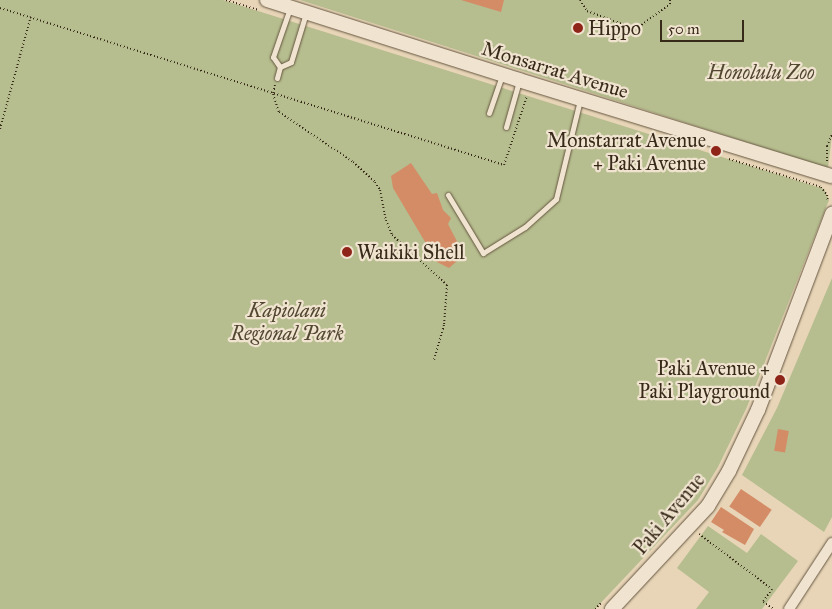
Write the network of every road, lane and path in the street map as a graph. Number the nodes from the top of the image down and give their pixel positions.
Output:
1 (268, 0) edge
2 (580, 0) edge
3 (670, 0) edge
4 (0, 8) edge
5 (290, 8) junction
6 (306, 13) junction
7 (31, 16) junction
8 (280, 67) junction
9 (502, 75) junction
10 (277, 78) dead end
11 (519, 80) junction
12 (273, 94) junction
13 (527, 95) dead end
14 (580, 99) junction
15 (489, 113) dead end
16 (506, 127) dead end
17 (0, 129) edge
18 (832, 134) edge
19 (727, 158) dead end
20 (828, 159) dead end
21 (832, 176) edge
22 (448, 195) dead end
23 (829, 212) edge
24 (434, 360) dead end
25 (689, 526) junction
26 (832, 543) edge
27 (607, 605) edge
28 (793, 607) edge
29 (595, 609) edge
30 (774, 609) edge

1 - 5 street, Monsarrat Avenue
2 - 3 path
4 - 7 path
5 - 6 street, Monsarrat Avenue
5 - 8 lane
6 - 8 lane
6 - 9 street, Monsarrat Avenue
7 - 12 path
7 - 17 path
8 - 10 lane
9 - 11 street, Monsarrat Avenue
9 - 15 lane
11 - 14 street, Monsarrat Avenue
11 - 16 lane
12 - 13 path
12 - 24 path
14 - 21 street, Monsarrat Avenue
14 - 22 lane
18 - 20 path
19 - 23 path
23 - 25 street, Paki Avenue
25 - 27 street, Paki Avenue
25 - 30 path
26 - 28 street
27 - 29 path

